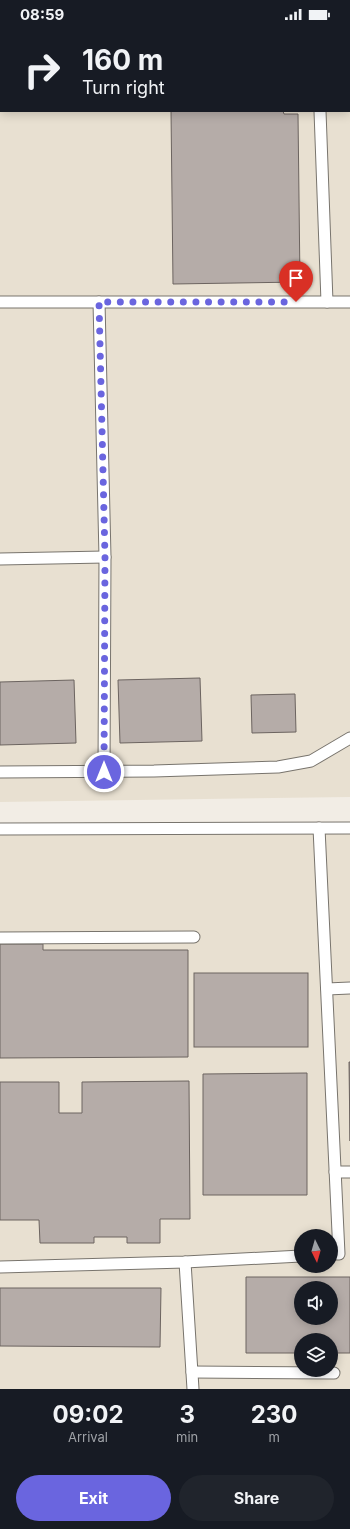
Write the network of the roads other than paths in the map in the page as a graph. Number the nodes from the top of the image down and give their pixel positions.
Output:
1 (320, 112) edge
2 (0, 302) edge
3 (99, 302) junction
4 (327, 302) junction
5 (350, 302) edge
6 (105, 557) junction
7 (0, 558) edge
8 (350, 738) edge
9 (0, 772) edge
10 (104, 772) junction
11 (319, 828) junction
12 (350, 828) edge
13 (0, 829) edge
14 (194, 937) dead end
15 (0, 938) edge
16 (350, 988) edge
17 (327, 989) junction
18 (335, 1172) junction
19 (350, 1172) edge
20 (338, 1229) edge
21 (338, 1234) edge
22 (338, 1254) edge
23 (294, 1256) edge
24 (185, 1262) junction
25 (0, 1267) edge
26 (192, 1372) junction
27 (294, 1373) edge
28 (193, 1389) edge

1 - 4 lane
2 - 3 lane
3 - 4 lane
3 - 6 lane
4 - 5 lane
6 - 7 lane
6 - 10 lane
8 - 10 lane
9 - 10 lane
11 - 12 lane
11 - 13 lane
11 - 17 lane
14 - 15 lane
16 - 17 lane
17 - 18 lane
18 - 19 lane
18 - 20 lane
21 - 22 lane
23 - 24 lane
24 - 25 lane
24 - 26 lane
26 - 27 lane
26 - 28 lane

